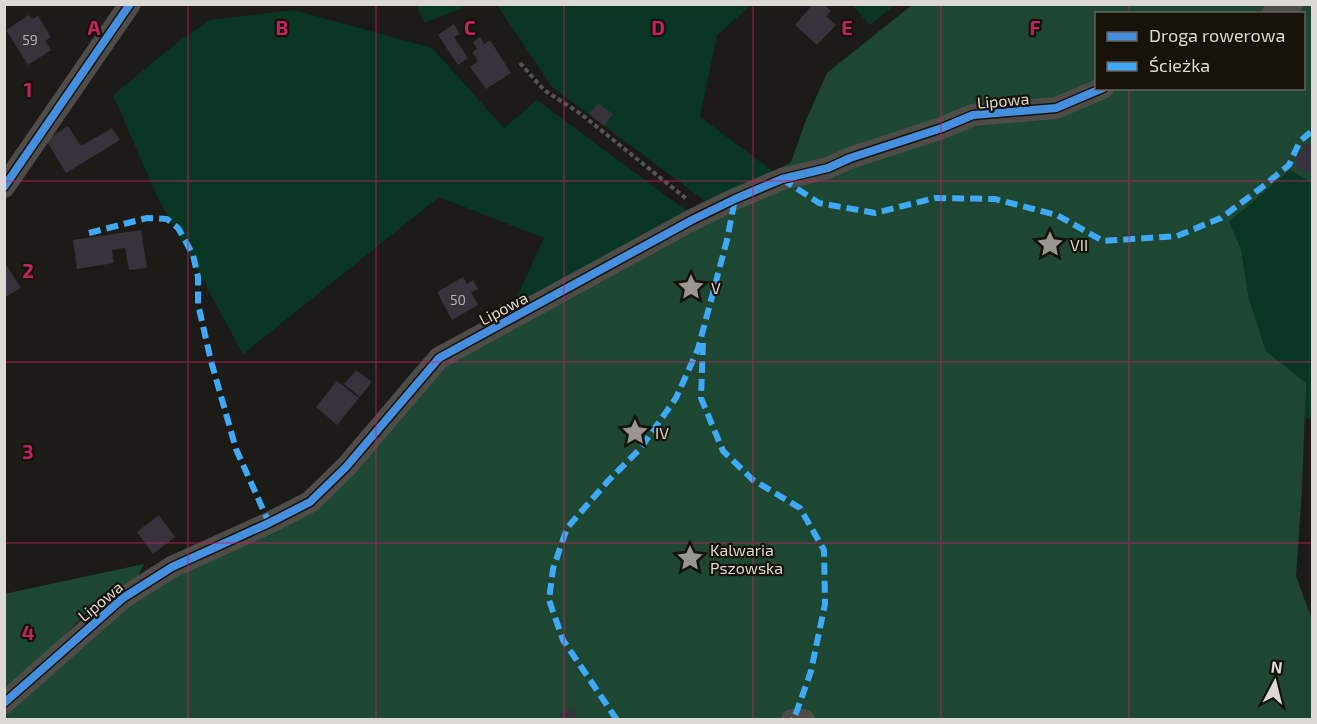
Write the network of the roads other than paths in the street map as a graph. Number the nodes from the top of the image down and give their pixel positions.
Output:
1 (130, 4) edge
2 (1292, 4) edge
3 (1276, 12) edge
4 (1098, 90) edge
5 (4, 187) edge
6 (4, 703) edge
7 (792, 720) edge
8 (804, 720) edge

1 - 5 street
2 - 3 street
4 - 6 street, Lipowa
7 - 8 street

